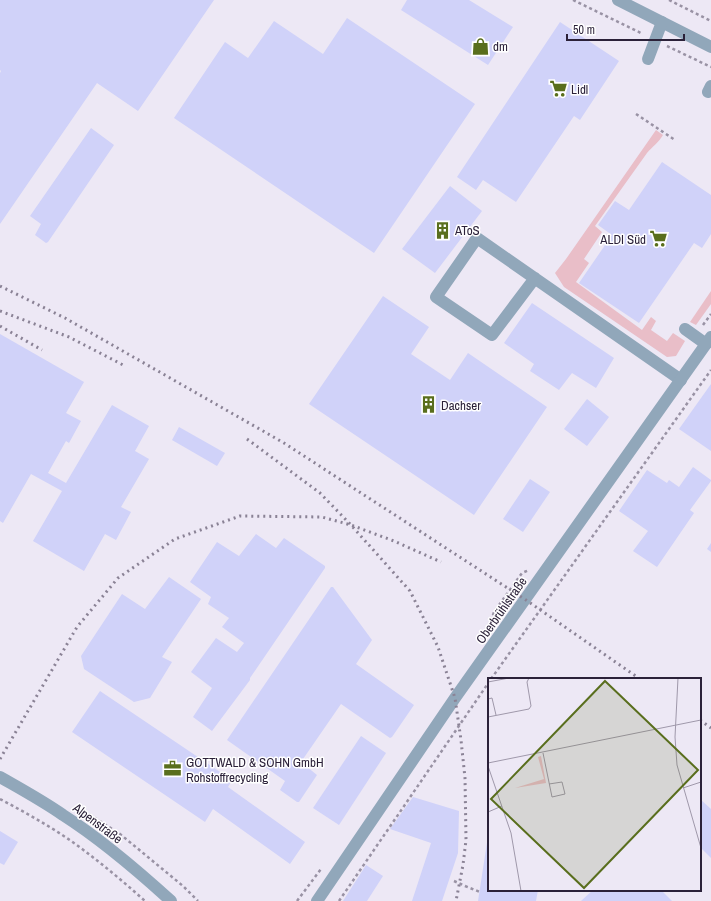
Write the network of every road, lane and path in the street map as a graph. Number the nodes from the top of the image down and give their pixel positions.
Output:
1 (618, 0) edge
2 (669, 0) edge
3 (642, 6) edge
4 (711, 21) edge
5 (662, 22) junction
6 (711, 48) edge
7 (648, 59) dead end
8 (636, 114) dead end
9 (675, 140) dead end
10 (535, 278) junction
11 (685, 329) dead end
12 (709, 341) edge
13 (711, 370) edge
14 (681, 380) junction
15 (492, 678) edge
16 (488, 683) edge
17 (0, 777) edge
18 (0, 799) edge
19 (454, 881) dead end
20 (480, 892) dead end
21 (145, 901) edge
22 (171, 901) edge
23 (317, 901) edge
24 (339, 901) edge

1 - 3 street
2 - 4 path
3 - 5 street
5 - 6 street
5 - 7 street
8 - 9 path
10 - 10 street
10 - 14 street
11 - 12 street
12 - 14 street, Oberbrühlstraße
13 - 15 path
14 - 23 street, Oberbrühlstraße
16 - 24 path
17 - 22 street, Alpenstraße
18 - 21 path
19 - 20 path, bridge

